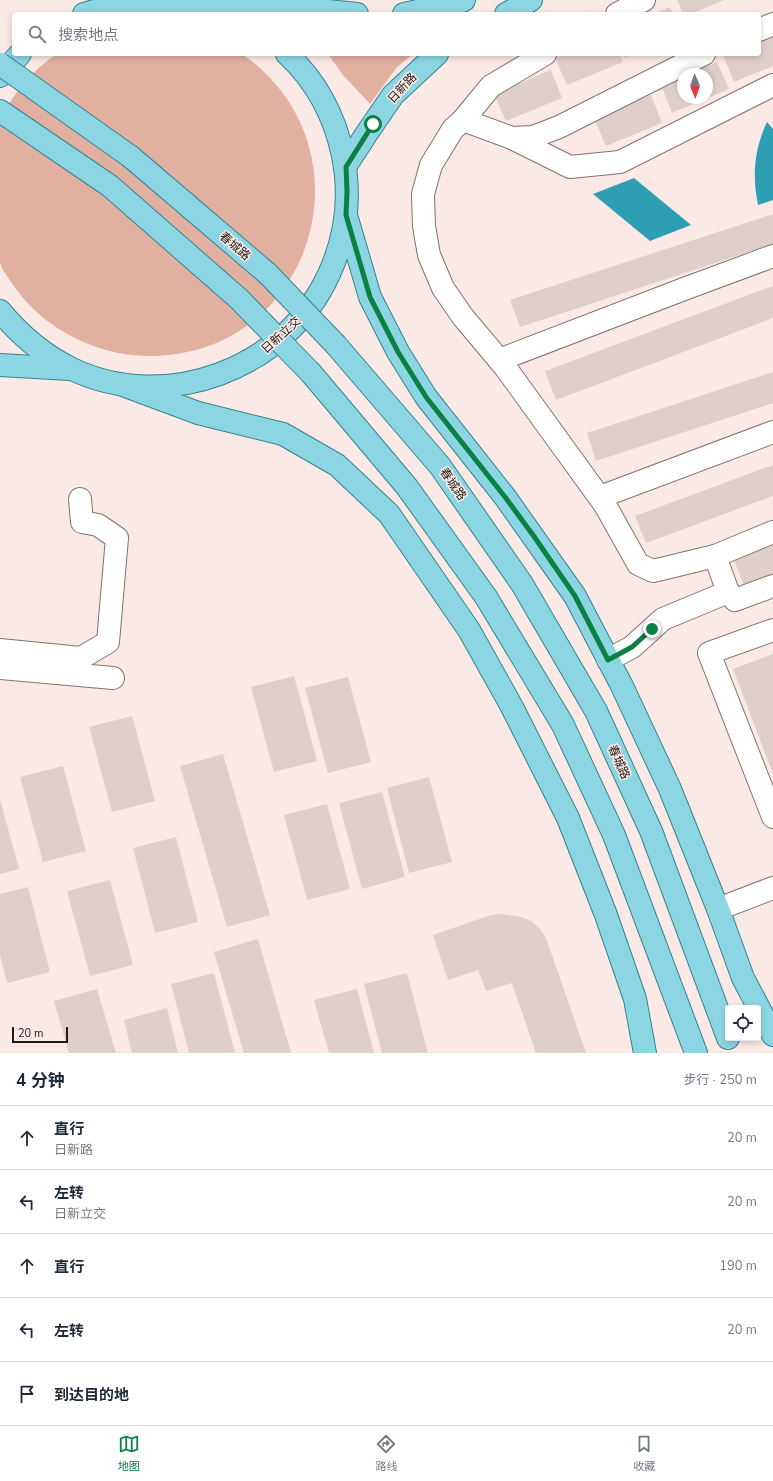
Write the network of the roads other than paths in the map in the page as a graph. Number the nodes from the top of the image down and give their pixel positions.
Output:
1 (464, 0) edge
2 (531, 0) edge
3 (644, 0) edge
4 (161, 1) edge
5 (91, 12) edge
6 (217, 12) edge
7 (338, 12) edge
8 (413, 12) edge
9 (510, 12) edge
10 (621, 12) edge
11 (773, 24) edge
12 (761, 29) edge
13 (18, 56) edge
14 (289, 56) edge
15 (435, 56) edge
16 (542, 56) edge
17 (700, 56) edge
18 (0, 64) edge
19 (0, 76) edge
20 (773, 85) edge
21 (0, 111) edge
22 (463, 120) junction
23 (512, 138) junction
24 (346, 167) junction
25 (346, 215) junction
26 (773, 256) edge
27 (0, 311) edge
28 (499, 360) junction
29 (0, 365) edge
30 (73, 369) junction
31 (120, 384) junction
32 (773, 432) edge
33 (600, 497) junction
34 (80, 499) dead end
35 (773, 532) edge
36 (715, 556) junction
37 (773, 586) edge
38 (728, 592) junction
39 (773, 630) edge
40 (0, 650) edge
41 (608, 660) junction
42 (0, 668) edge
43 (113, 678) dead end
44 (773, 817) edge
45 (773, 888) edge
46 (718, 909) junction
47 (725, 1030) edge
48 (773, 1035) edge
49 (729, 1041) edge
50 (645, 1053) edge
51 (696, 1053) edge
52 (734, 1053) edge

1 - 8 main road
2 - 9 main road
3 - 10 street
4 - 5 main road
4 - 6 main road
6 - 7 main road
11 - 12 street
13 - 19 main road
14 - 24 main road, 日新立交
15 - 24 main road, 日新路
16 - 22 street
17 - 23 street
18 - 47 main road, 春城路, bridge
20 - 23 street
21 - 51 main road, bridge
22 - 23 street
22 - 28 street
24 - 25 main road, 日新立交
25 - 31 main road, 日新立交
25 - 41 main road
26 - 28 street
27 - 30 main road, 日新立交
28 - 33 street
29 - 30 main road
30 - 31 main road, 日新立交
31 - 50 main road
32 - 33 street
33 - 36 street
34 - 40 street
35 - 36 street
36 - 38 street
37 - 38 street
38 - 41 street
39 - 44 street
41 - 46 main road
42 - 43 street
45 - 46 street
46 - 48 main road
49 - 52 main road, 春城路

